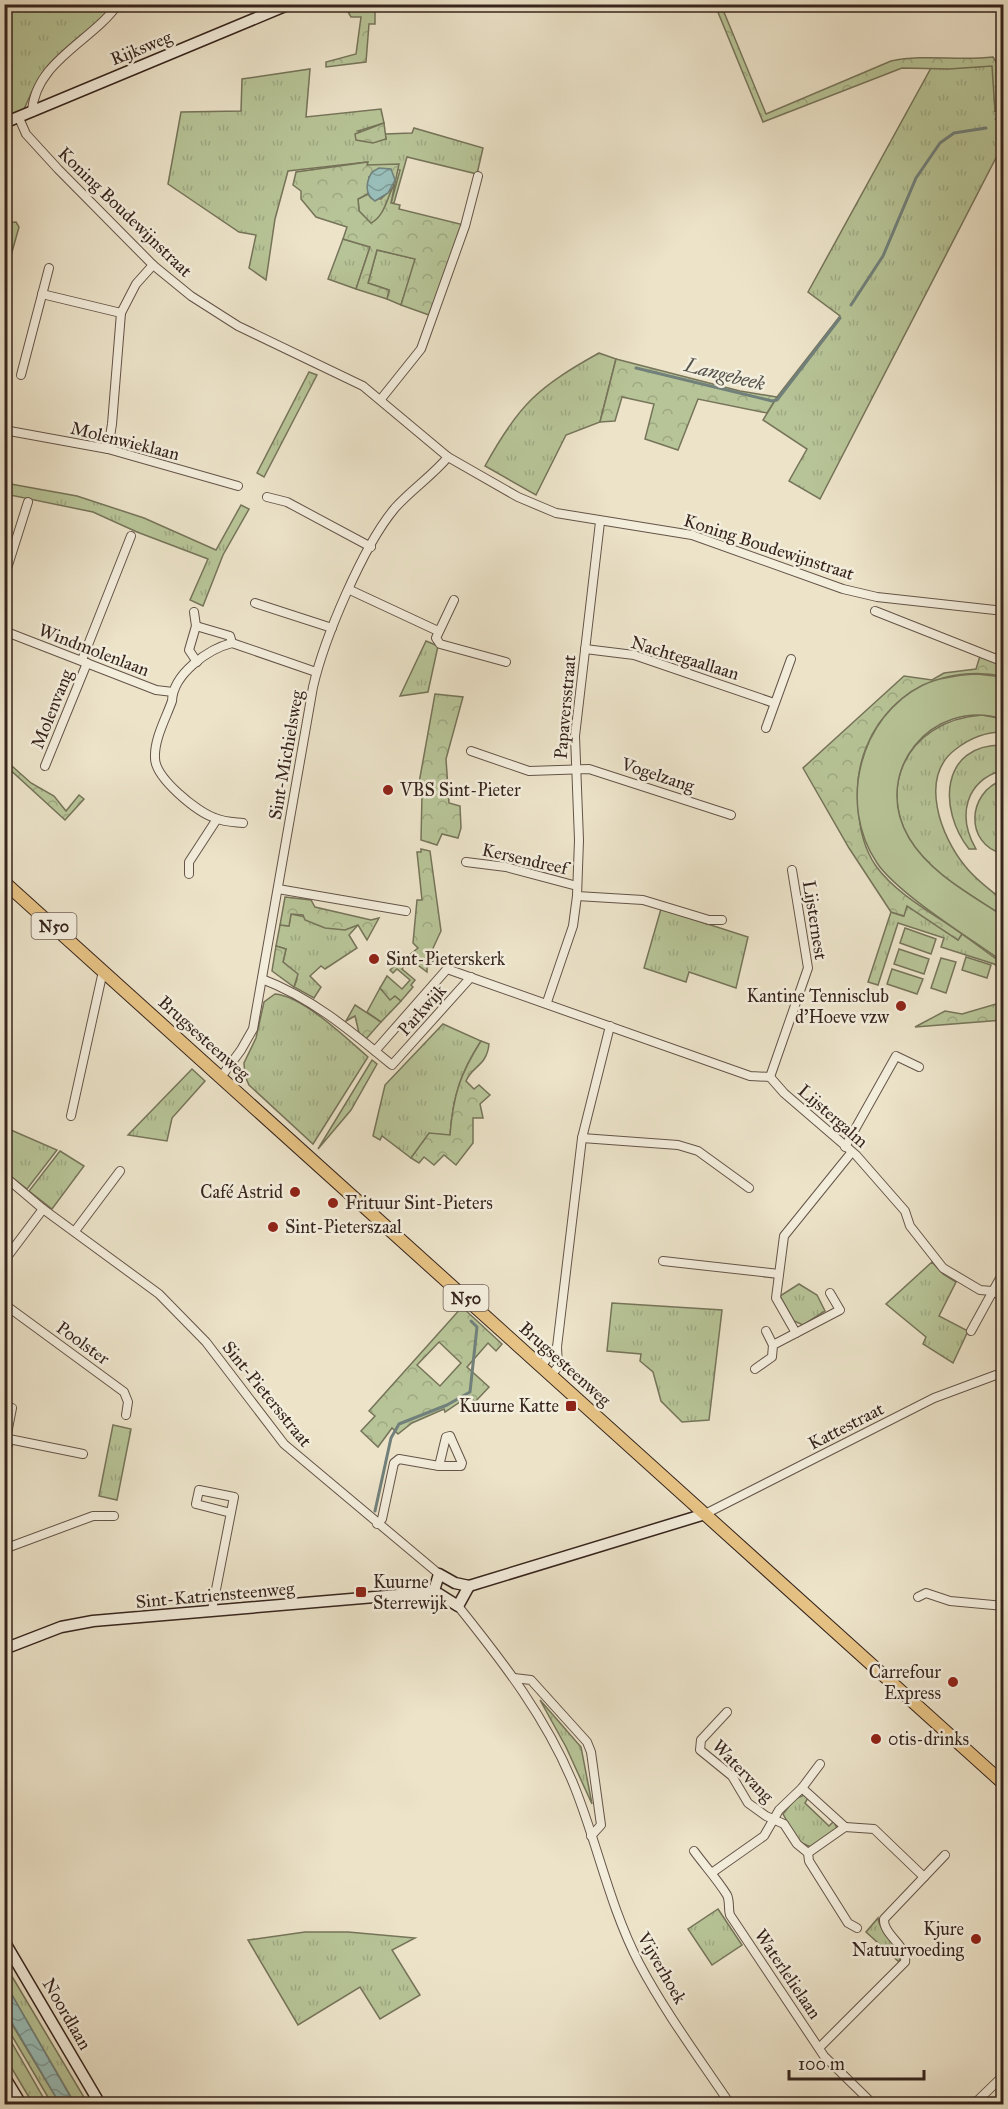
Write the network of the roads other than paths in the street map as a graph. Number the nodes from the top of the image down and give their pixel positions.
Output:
1 (118, 4) edge
2 (291, 4) edge
3 (32, 112) junction
4 (18, 118) junction
5 (4, 123) edge
6 (478, 176) dead end
7 (153, 265) junction
8 (50, 268) dead end
9 (42, 294) junction
10 (121, 313) junction
11 (21, 375) dead end
12 (381, 399) junction
13 (4, 430) edge
14 (108, 449) junction
15 (448, 457) junction
16 (238, 486) dead end
17 (267, 497) dead end
18 (28, 502) dead end
19 (600, 522) junction
20 (131, 536) dead end
21 (371, 547) junction
22 (4, 578) edge
23 (350, 590) junction
24 (454, 600) dead end
25 (255, 603) dead end
26 (1004, 610) edge
27 (875, 611) dead end
28 (194, 612) dead end
29 (196, 626) junction
30 (332, 628) junction
31 (4, 631) edge
32 (438, 631) junction
33 (232, 643) junction
34 (585, 649) junction
35 (791, 659) dead end
36 (84, 662) junction
37 (197, 662) junction
38 (506, 662) dead end
39 (1004, 662) edge
40 (316, 672) junction
41 (172, 692) junction
42 (774, 703) junction
43 (766, 728) dead end
44 (471, 751) dead end
45 (45, 766) dead end
46 (575, 770) junction
47 (731, 815) dead end
48 (217, 819) junction
49 (243, 823) dead end
50 (466, 862) dead end
51 (792, 870) dead end
52 (189, 874) dead end
53 (4, 882) edge
54 (577, 886) junction
55 (278, 889) junction
56 (577, 896) junction
57 (406, 911) dead end
58 (722, 920) dead end
59 (103, 971) junction
60 (471, 977) junction
61 (262, 979) junction
62 (547, 1002) junction
63 (610, 1026) junction
64 (375, 1051) junction
65 (919, 1067) dead end
66 (221, 1077) junction
67 (770, 1077) junction
68 (71, 1116) dead end
69 (582, 1138) junction
70 (848, 1150) junction
71 (120, 1171) dead end
72 (4, 1176) edge
73 (749, 1188) dead end
74 (43, 1209) junction
75 (75, 1231) junction
76 (4, 1261) edge
77 (663, 1261) dead end
78 (1004, 1271) edge
79 (779, 1275) junction
80 (992, 1291) junction
81 (830, 1293) dead end
82 (1004, 1297) edge
83 (4, 1304) edge
84 (766, 1331) dead end
85 (971, 1331) dead end
86 (796, 1333) junction
87 (773, 1345) junction
88 (557, 1347) junction
89 (756, 1369) dead end
90 (546, 1371) junction
91 (1004, 1372) edge
92 (4, 1406) edge
93 (126, 1415) dead end
94 (6, 1439) edge
95 (83, 1454) dead end
96 (4, 1463) edge
97 (439, 1466) dead end
98 (231, 1513) junction
99 (705, 1514) junction
100 (114, 1516) dead end
101 (377, 1524) junction
102 (4, 1549) edge
103 (439, 1574) junction
104 (469, 1586) junction
105 (433, 1594) junction
106 (918, 1597) dead end
107 (458, 1606) junction
108 (1004, 1606) edge
109 (212, 1611) junction
110 (4, 1649) edge
111 (514, 1678) junction
112 (727, 1712) dead end
113 (820, 1764) dead end
114 (1004, 1784) edge
115 (802, 1788) junction
116 (774, 1819) junction
117 (845, 1827) junction
118 (591, 1836) junction
119 (694, 1851) dead end
120 (808, 1853) junction
121 (945, 1855) dead end
122 (713, 1872) junction
123 (924, 1877) junction
124 (857, 1928) dead end
125 (4, 1941) edge
126 (820, 2047) junction
127 (1004, 2075) edge
128 (4, 2076) edge
129 (21, 2104) edge
130 (100, 2104) edge
131 (730, 2104) edge
132 (873, 2104) edge
133 (974, 2104) edge

1 - 3 street
2 - 3 street, Rijksweg
3 - 4 street, Rijksweg
4 - 5 street, Rijksweg
4 - 7 street, Koning Boudewijnstraat
6 - 12 street
7 - 10 street
7 - 12 street, Koning Boudewijnstraat
8 - 9 street
9 - 10 street
9 - 11 street
10 - 14 street
12 - 15 street, Koning Boudewijnstraat
13 - 14 street, Molenwieklaan
14 - 16 street, Molenwieklaan
15 - 19 street, Koning Boudewijnstraat
15 - 21 street, Sint-Michielsweg
17 - 21 street
18 - 22 street
19 - 26 street, Koning Boudewijnstraat
19 - 34 street, Papaversstraat
20 - 36 street, Molenvang
21 - 23 street, Sint-Michielsweg
23 - 30 street, Sint-Michielsweg
23 - 32 street
24 - 32 street
25 - 30 street
27 - 39 street
28 - 29 street
29 - 33 street
29 - 37 street
30 - 40 street, Sint-Michielsweg
31 - 36 street, Windmolenlaan
32 - 38 street
33 - 37 street
33 - 40 street
34 - 42 street, Nachtegaallaan
34 - 46 street, Papaversstraat
35 - 42 street
36 - 41 street, Windmolenlaan
36 - 45 street, Molenvang
37 - 41 street
40 - 55 street, Sint-Michielsweg
41 - 48 street
42 - 43 street
44 - 46 street, Vogelzang
46 - 47 street, Vogelzang
46 - 54 street, Papaversstraat
48 - 49 street
48 - 52 street
50 - 54 street, Kersendreef
51 - 67 street, Lijsternest
53 - 59 main road, Brugsesteenweg / N50
54 - 56 street, Papaversstraat
55 - 57 street
55 - 61 street, Sint-Michielsweg
56 - 58 street
56 - 62 street, Papaversstraat
59 - 66 main road, Brugsesteenweg / N50
59 - 68 street
60 - 62 street
60 - 64 street, Parkwijk
60 - 64 street, Parkwijk
61 - 64 street, Parkwijk
61 - 66 street, Sint-Michielsweg
62 - 63 street
63 - 67 street
63 - 69 street
65 - 70 street
66 - 90 main road, Brugsesteenweg / N50
67 - 70 street, Lijstergalm
69 - 73 street
69 - 88 street
70 - 79 street
70 - 80 street, Lijstergalm
71 - 75 street
72 - 74 street, Sint-Pietersstraat
74 - 75 street, Sint-Pietersstraat
74 - 76 street
75 - 101 street, Sint-Pietersstraat
77 - 79 street
78 - 80 street
79 - 86 street
80 - 82 street, Lijstergalm
80 - 85 street
81 - 86 street
83 - 93 street, Poolster
84 - 87 street
86 - 87 street
87 - 89 street
88 - 90 street
88 - 90 street
90 - 99 main road, Brugsesteenweg / N50
91 - 99 street, Kattestraat
92 - 94 street
94 - 95 street
94 - 96 street
97 - 101 street
98 - 98 street
98 - 109 street
99 - 104 street
99 - 114 main road, Brugsesteenweg / N50
100 - 102 street
101 - 103 street, Sint-Pietersstraat
103 - 104 street
103 - 105 street
104 - 107 street
105 - 107 street
105 - 109 street, Sint-Katriensteenweg
106 - 108 street
107 - 111 street, Vijverhoek
109 - 110 street, Sint-Katriensteenweg
111 - 118 street, Vijverhoek
111 - 118 street, Vijverhoek
112 - 116 street, Watervang
113 - 115 street
115 - 116 street
115 - 117 street
116 - 120 street
116 - 122 street
117 - 120 street
117 - 123 street
118 - 131 street, Vijverhoek
119 - 122 street, Waterlelielaan
120 - 124 street
121 - 123 street
122 - 126 street, Waterlelielaan
123 - 126 street
125 - 130 street, Noordlaan
126 - 132 street, Waterlelielaan
127 - 133 street
128 - 129 street

